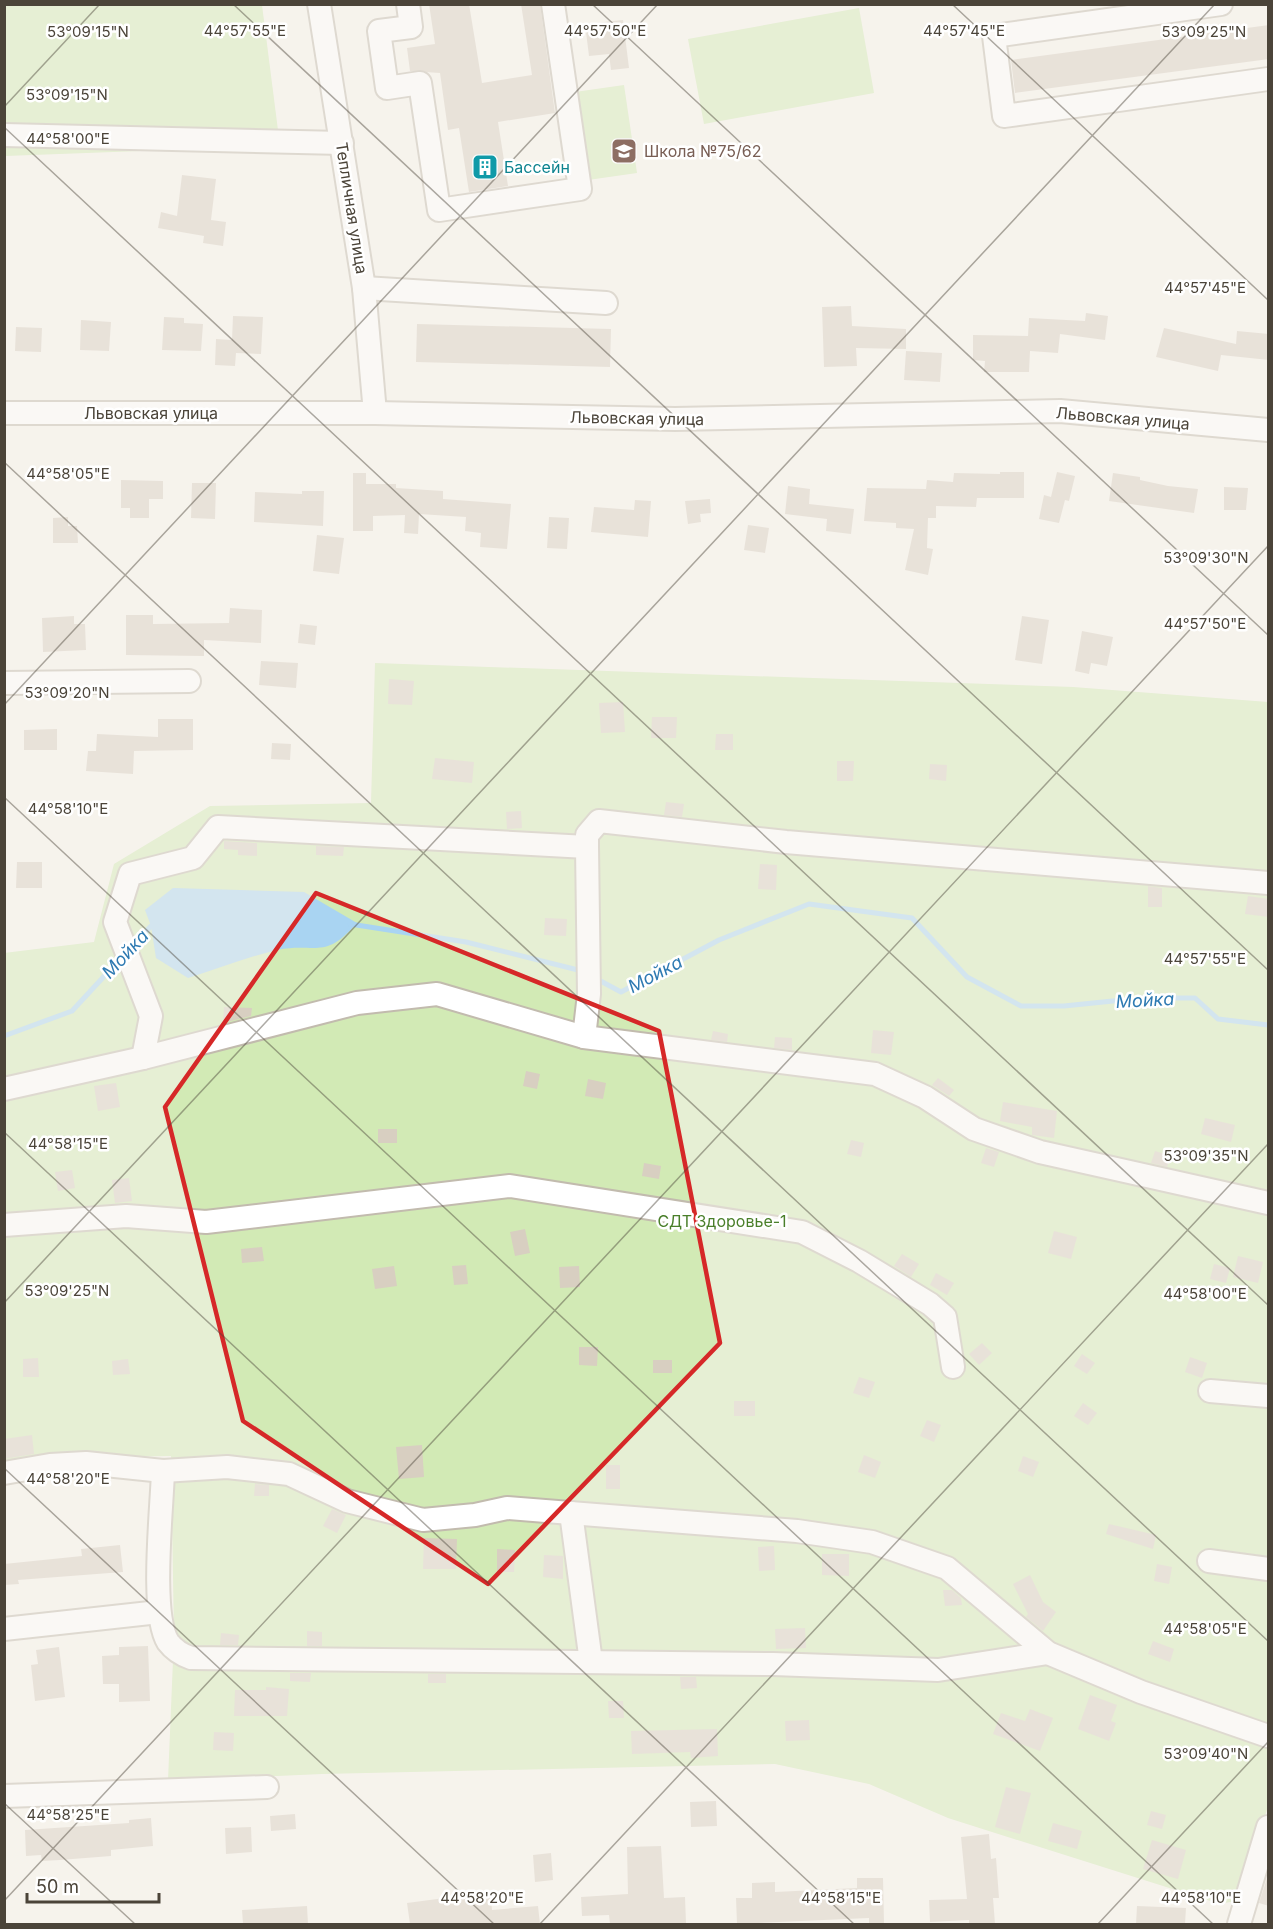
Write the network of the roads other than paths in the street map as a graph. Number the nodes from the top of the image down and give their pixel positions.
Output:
1 (319, 4) edge
2 (408, 4) edge
3 (553, 4) edge
4 (1221, 4) edge
5 (1269, 79) edge
6 (4, 135) edge
7 (342, 143) junction
8 (364, 288) junction
9 (606, 303) dead end
10 (4, 413) edge
11 (375, 413) junction
12 (1269, 430) edge
13 (189, 681) dead end
14 (4, 683) edge
15 (587, 847) junction
16 (1269, 883) edge
17 (584, 1037) junction
18 (143, 1058) junction
19 (4, 1089) edge
20 (1269, 1203) edge
21 (4, 1225) edge
22 (953, 1367) dead end
23 (1210, 1391) dead end
24 (1269, 1396) edge
25 (164, 1471) junction
26 (4, 1473) edge
27 (572, 1513) junction
28 (1209, 1561) dead end
29 (1269, 1569) edge
30 (159, 1612) junction
31 (4, 1629) edge
32 (1048, 1653) junction
33 (591, 1662) junction
34 (1269, 1736) edge
35 (267, 1787) dead end
36 (4, 1796) edge
37 (1269, 1827) edge
38 (1239, 1924) edge

1 - 7 street, Тепличная улица
2 - 3 street
4 - 5 street
6 - 7 street
7 - 8 street, Тепличная улица
8 - 9 street
8 - 11 street, Тепличная улица
10 - 11 street, Львовская улица
11 - 12 street, Львовская улица
13 - 14 street
15 - 16 street
15 - 17 street
15 - 18 street
17 - 18 street
17 - 20 street
18 - 19 street
21 - 22 street
23 - 24 street
25 - 26 street
25 - 27 street
25 - 30 street
27 - 32 street
27 - 33 street
28 - 29 street
30 - 31 street
30 - 33 street
32 - 33 street
32 - 34 street
35 - 36 street
37 - 38 street

